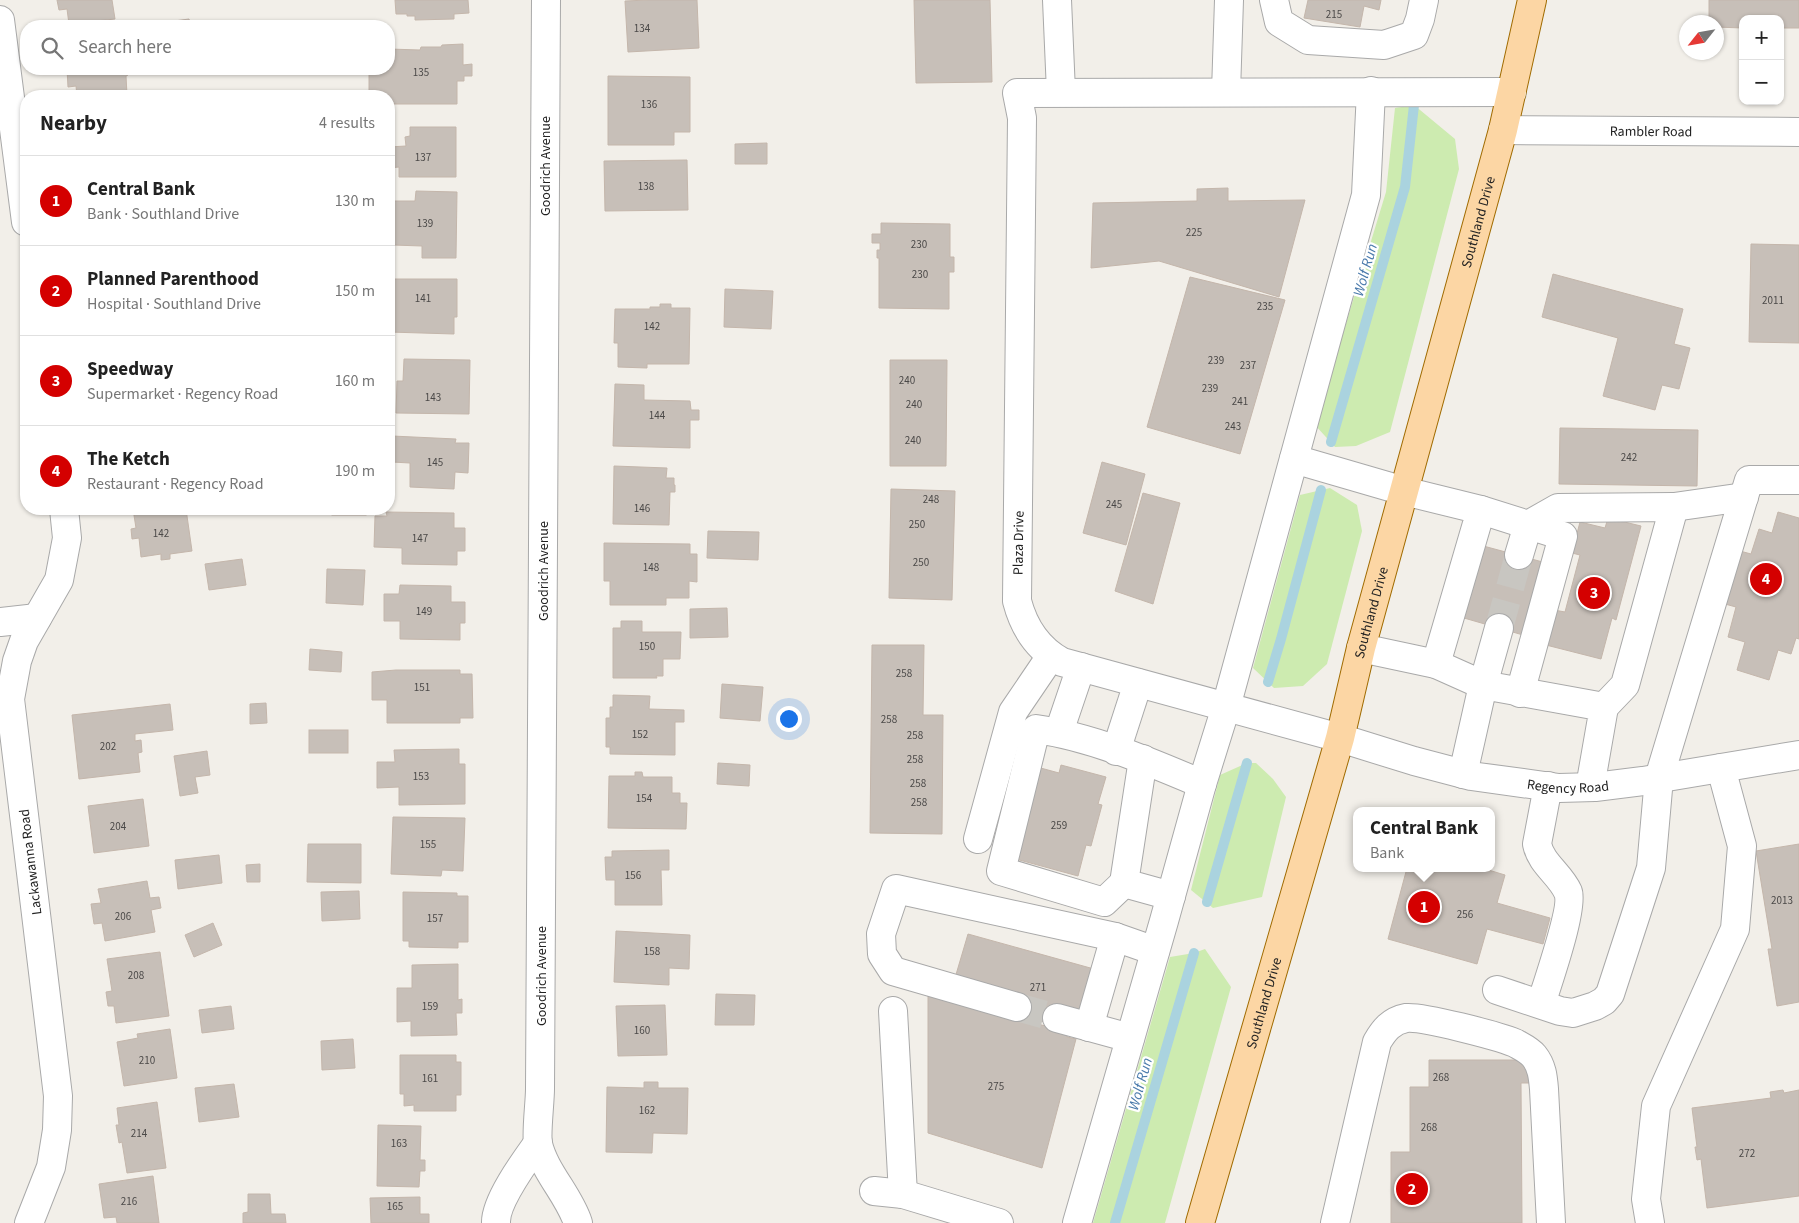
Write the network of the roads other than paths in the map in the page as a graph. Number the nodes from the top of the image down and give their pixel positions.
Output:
1 (546, 0) edge
2 (1057, 0) edge
3 (1229, 0) edge
4 (1274, 0) edge
5 (1532, 0) edge
6 (1424, 2) edge
7 (0, 20) edge
8 (1371, 91) junction
9 (1061, 92) junction
10 (1226, 92) junction
11 (1512, 92) junction
12 (1503, 130) junction
13 (1799, 132) edge
14 (20, 175) edge
15 (1294, 459) junction
16 (1799, 480) edge
17 (1404, 491) junction
18 (1744, 497) junction
19 (1674, 507) junction
20 (1481, 510) junction
21 (65, 515) edge
22 (1528, 525) junction
23 (1519, 555) tunnel mouth
24 (37, 618) junction
25 (0, 622) edge
26 (1498, 628) tunnel mouth
27 (1361, 648) junction
28 (1051, 656) junction
29 (1436, 664) junction
30 (1081, 667) junction
31 (1138, 683) junction
32 (1483, 685) junction
33 (1520, 692) junction
34 (1226, 707) junction
35 (1604, 707) junction
36 (1059, 732) junction
37 (1340, 738) junction
38 (1116, 751) junction
39 (1799, 755) edge
40 (1143, 759) junction
41 (1721, 768) junction
42 (1463, 774) junction
43 (1659, 778) junction
44 (1202, 784) junction
45 (1548, 786) junction
46 (1590, 787) junction
47 (978, 839) dead end
48 (1124, 883) junction
49 (1171, 896) junction
50 (1115, 937) junction
51 (1155, 951) junction
52 (1497, 990) dead end
53 (1541, 1004) junction
54 (1017, 1007) tunnel mouth
55 (893, 1011) dead end
56 (1057, 1018) tunnel mouth
57 (1089, 1028) junction
58 (1130, 1038) junction
59 (538, 1142) junction
60 (874, 1191) dead end
61 (903, 1194) junction
62 (29, 1223) edge
63 (496, 1223) edge
64 (578, 1223) edge
65 (999, 1223) edge
66 (1076, 1223) edge
67 (1200, 1223) edge
68 (1335, 1223) edge
69 (1551, 1223) edge
70 (1650, 1223) edge

1 - 59 street, Goodrich Avenue
2 - 9 street
3 - 10 street
4 - 6 street
5 - 11 main road, Southland Drive
7 - 14 street
8 - 10 street
8 - 11 street
8 - 15 street
9 - 10 street
9 - 28 street, Plaza Drive
11 - 12 main road, Southland Drive
12 - 13 street, Rambler Road
12 - 17 main road, Southland Drive
15 - 17 street
15 - 34 street
16 - 18 street
17 - 20 street
17 - 27 main road, Southland Drive
18 - 19 street
18 - 43 street
19 - 22 street
19 - 35 street
20 - 22 street
20 - 29 street
21 - 24 street, Lackawanna Road
22 - 23 street
22 - 33 street
24 - 25 street
24 - 62 street, Lackawanna Road
26 - 32 street
27 - 29 street
27 - 37 main road, Southland Drive
28 - 30 street, Plaza Drive
28 - 47 street
29 - 32 street
30 - 31 street, Plaza Drive
30 - 36 street
31 - 34 street, Plaza Drive
31 - 38 street
32 - 33 street
32 - 42 street
33 - 35 street
34 - 37 street, Plaza Drive
34 - 44 street
35 - 46 street
36 - 38 street
36 - 48 street
37 - 42 street, Regency Road
37 - 67 main road, Southland Drive
38 - 40 street
39 - 41 street, Regency Road
40 - 44 street
40 - 48 street
41 - 43 street, Regency Road
41 - 70 street
42 - 45 street, Regency Road
43 - 46 street, Regency Road
43 - 53 street
44 - 49 street
45 - 46 street, Regency Road
45 - 53 street
48 - 49 street
49 - 51 street
50 - 51 street
50 - 54 street
50 - 57 street
51 - 58 street
52 - 53 street
55 - 61 street
56 - 57 street
57 - 58 street
58 - 66 street
59 - 63 street
59 - 64 street, Goodrich Avenue
60 - 61 street
61 - 65 street
68 - 69 street

